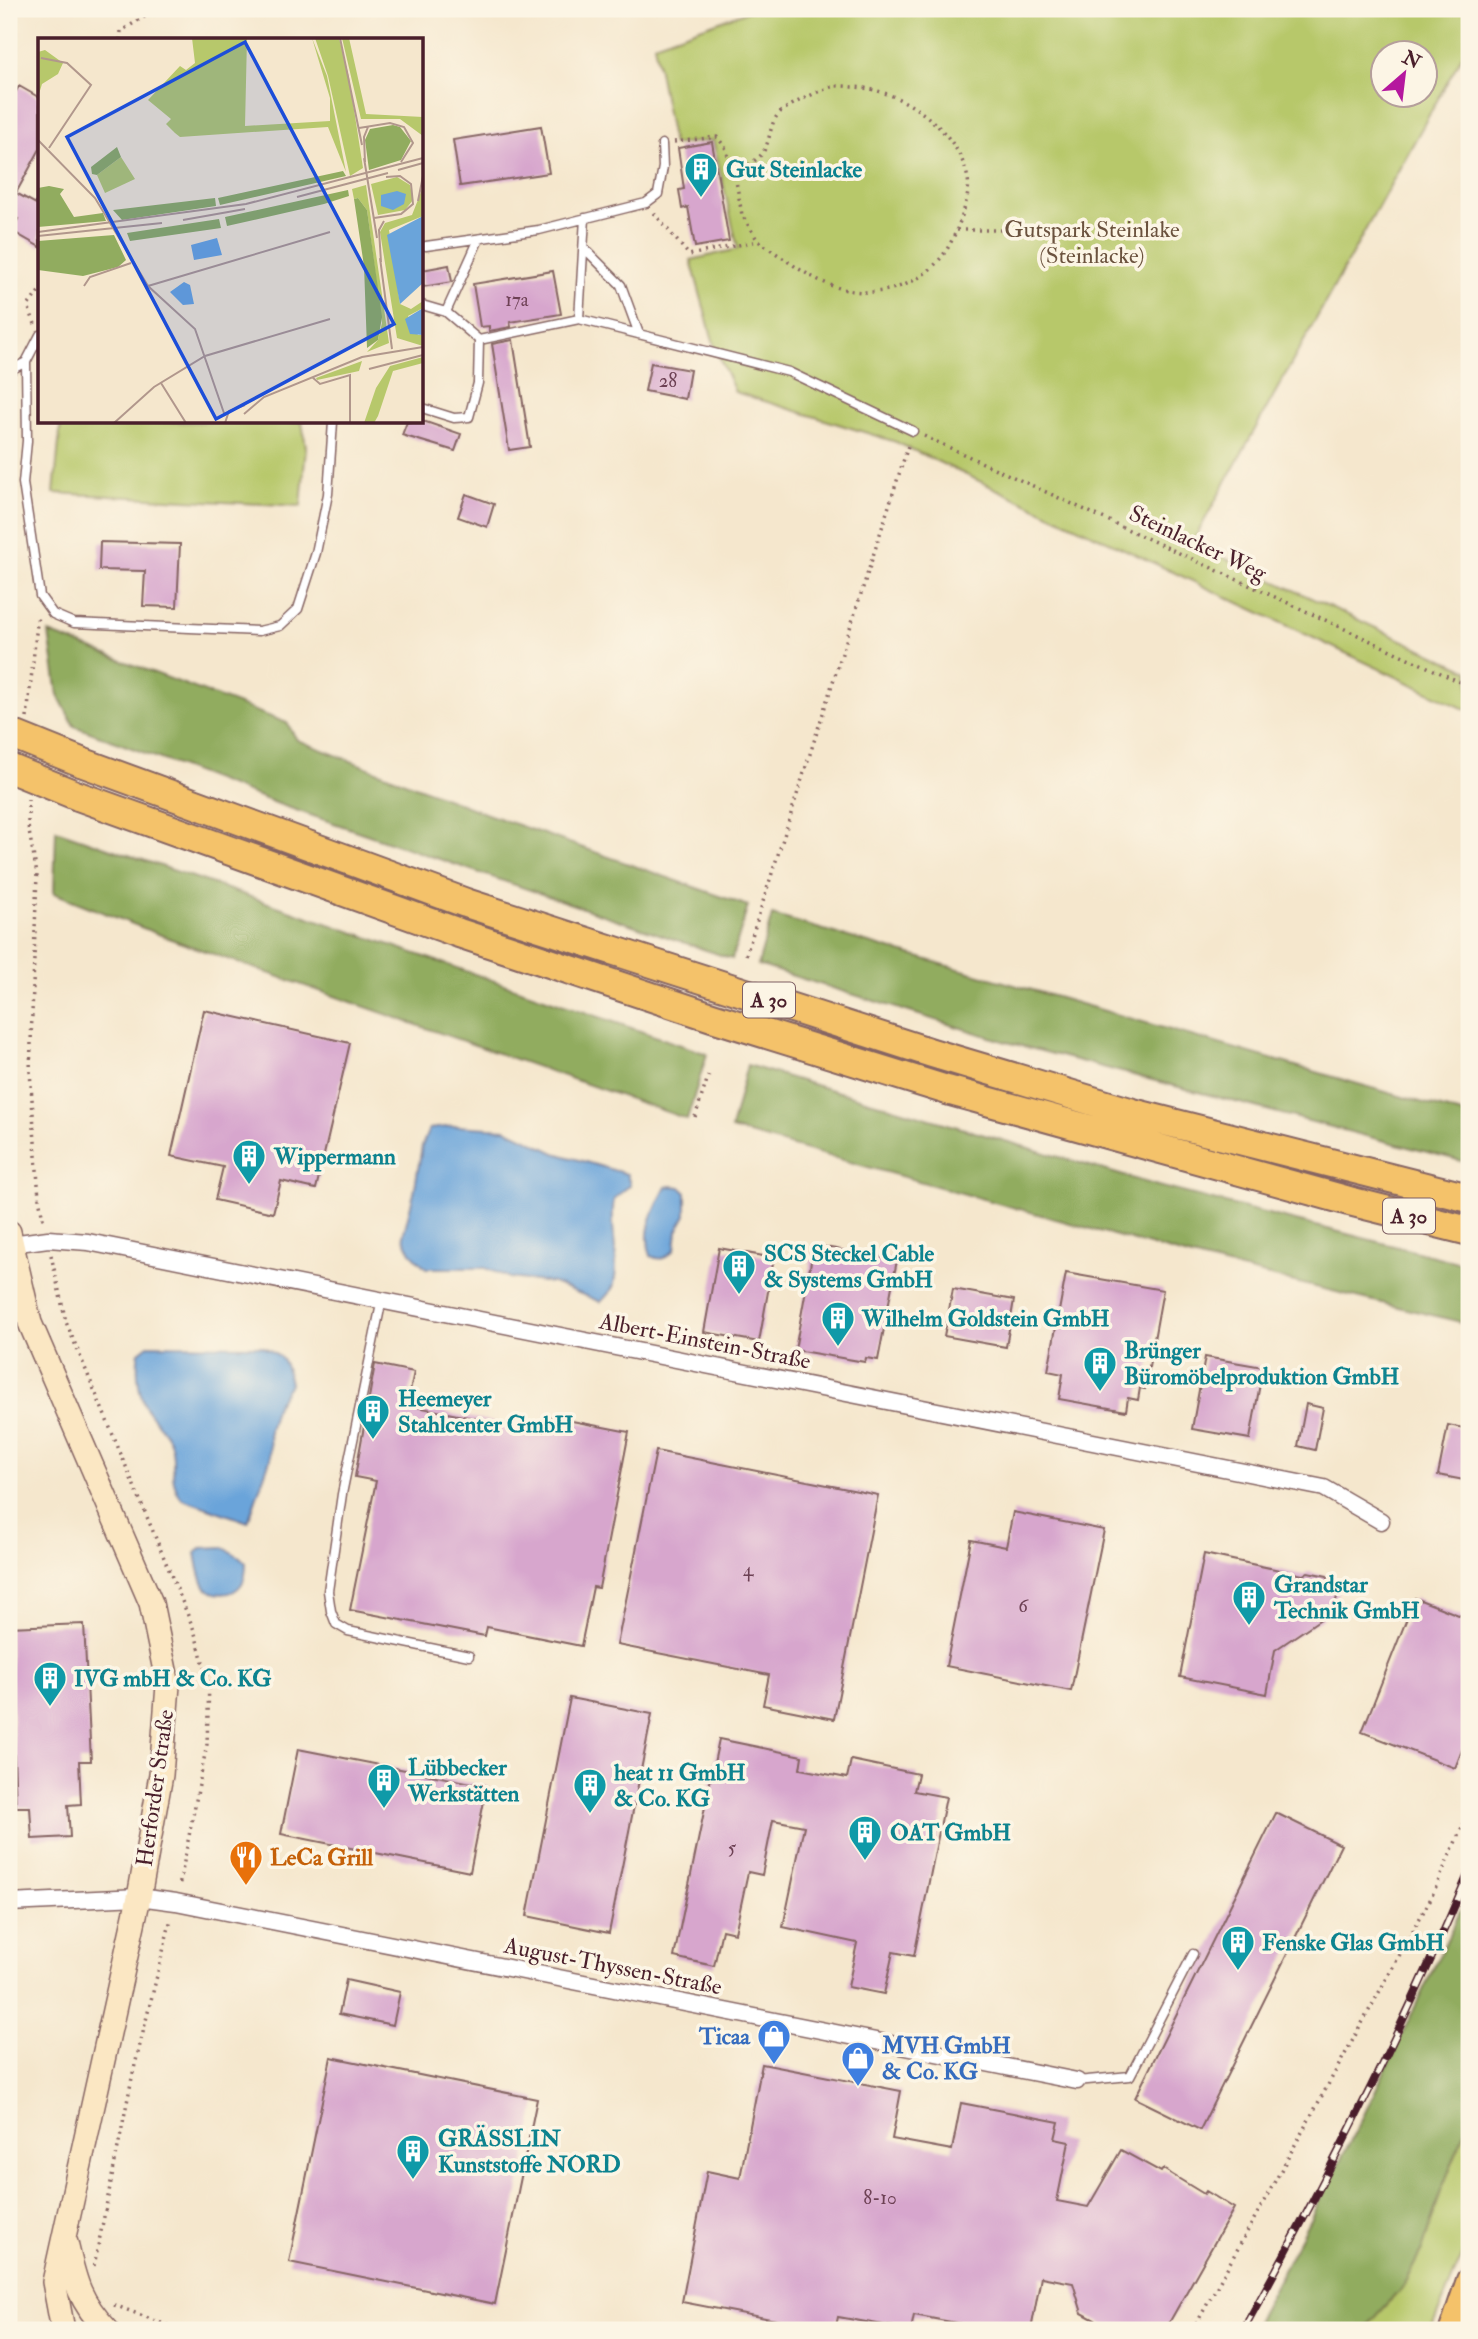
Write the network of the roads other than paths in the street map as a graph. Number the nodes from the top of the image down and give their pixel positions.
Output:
1 (662, 144) road end
2 (585, 218) junction
3 (479, 239) junction
4 (426, 246) dead end
5 (585, 249) junction
6 (424, 306) edge
7 (446, 312) junction
8 (579, 319) junction
9 (639, 334) junction
10 (38, 339) edge
11 (479, 340) junction
12 (26, 362) junction
13 (9, 371) edge
14 (424, 409) edge
15 (334, 424) edge
16 (913, 431) road end
17 (18, 732) edge
18 (9, 768) edge
19 (1469, 1198) edge
20 (1469, 1231) edge
21 (10, 1238) edge
22 (382, 1299) junction
23 (1381, 1521) dead end
24 (469, 1656) dead end
25 (139, 1897) junction
26 (9, 1903) edge
27 (1192, 1954) dead end
28 (1077, 2081) joint
29 (65, 2240) junction
30 (1469, 2280) edge
31 (63, 2330) edge
32 (107, 2330) edge
33 (1452, 2330) edge

1 - 2 lane
2 - 3 lane
2 - 5 lane
3 - 4 lane
3 - 7 lane
5 - 8 lane
5 - 9 lane
6 - 7 lane
7 - 11 lane
8 - 9 lane
8 - 11 lane
9 - 16 lane
10 - 12 lane
11 - 14 lane
12 - 13 lane
12 - 15 lane
17 - 19 highway, A 30, bridge
18 - 20 highway, A 30, bridge
21 - 22 street, Albert-Einstein-Straße
21 - 25 street, Herforder Straße
22 - 23 street, Albert-Einstein-Straße
22 - 24 lane
25 - 26 street, August-Thyssen-Straße
25 - 28 street, August-Thyssen-Straße
25 - 29 street, Herforder Straße
27 - 28 lane
29 - 31 street, Herforder Straße
29 - 32 street, Herforder Straße
30 - 33 main road

